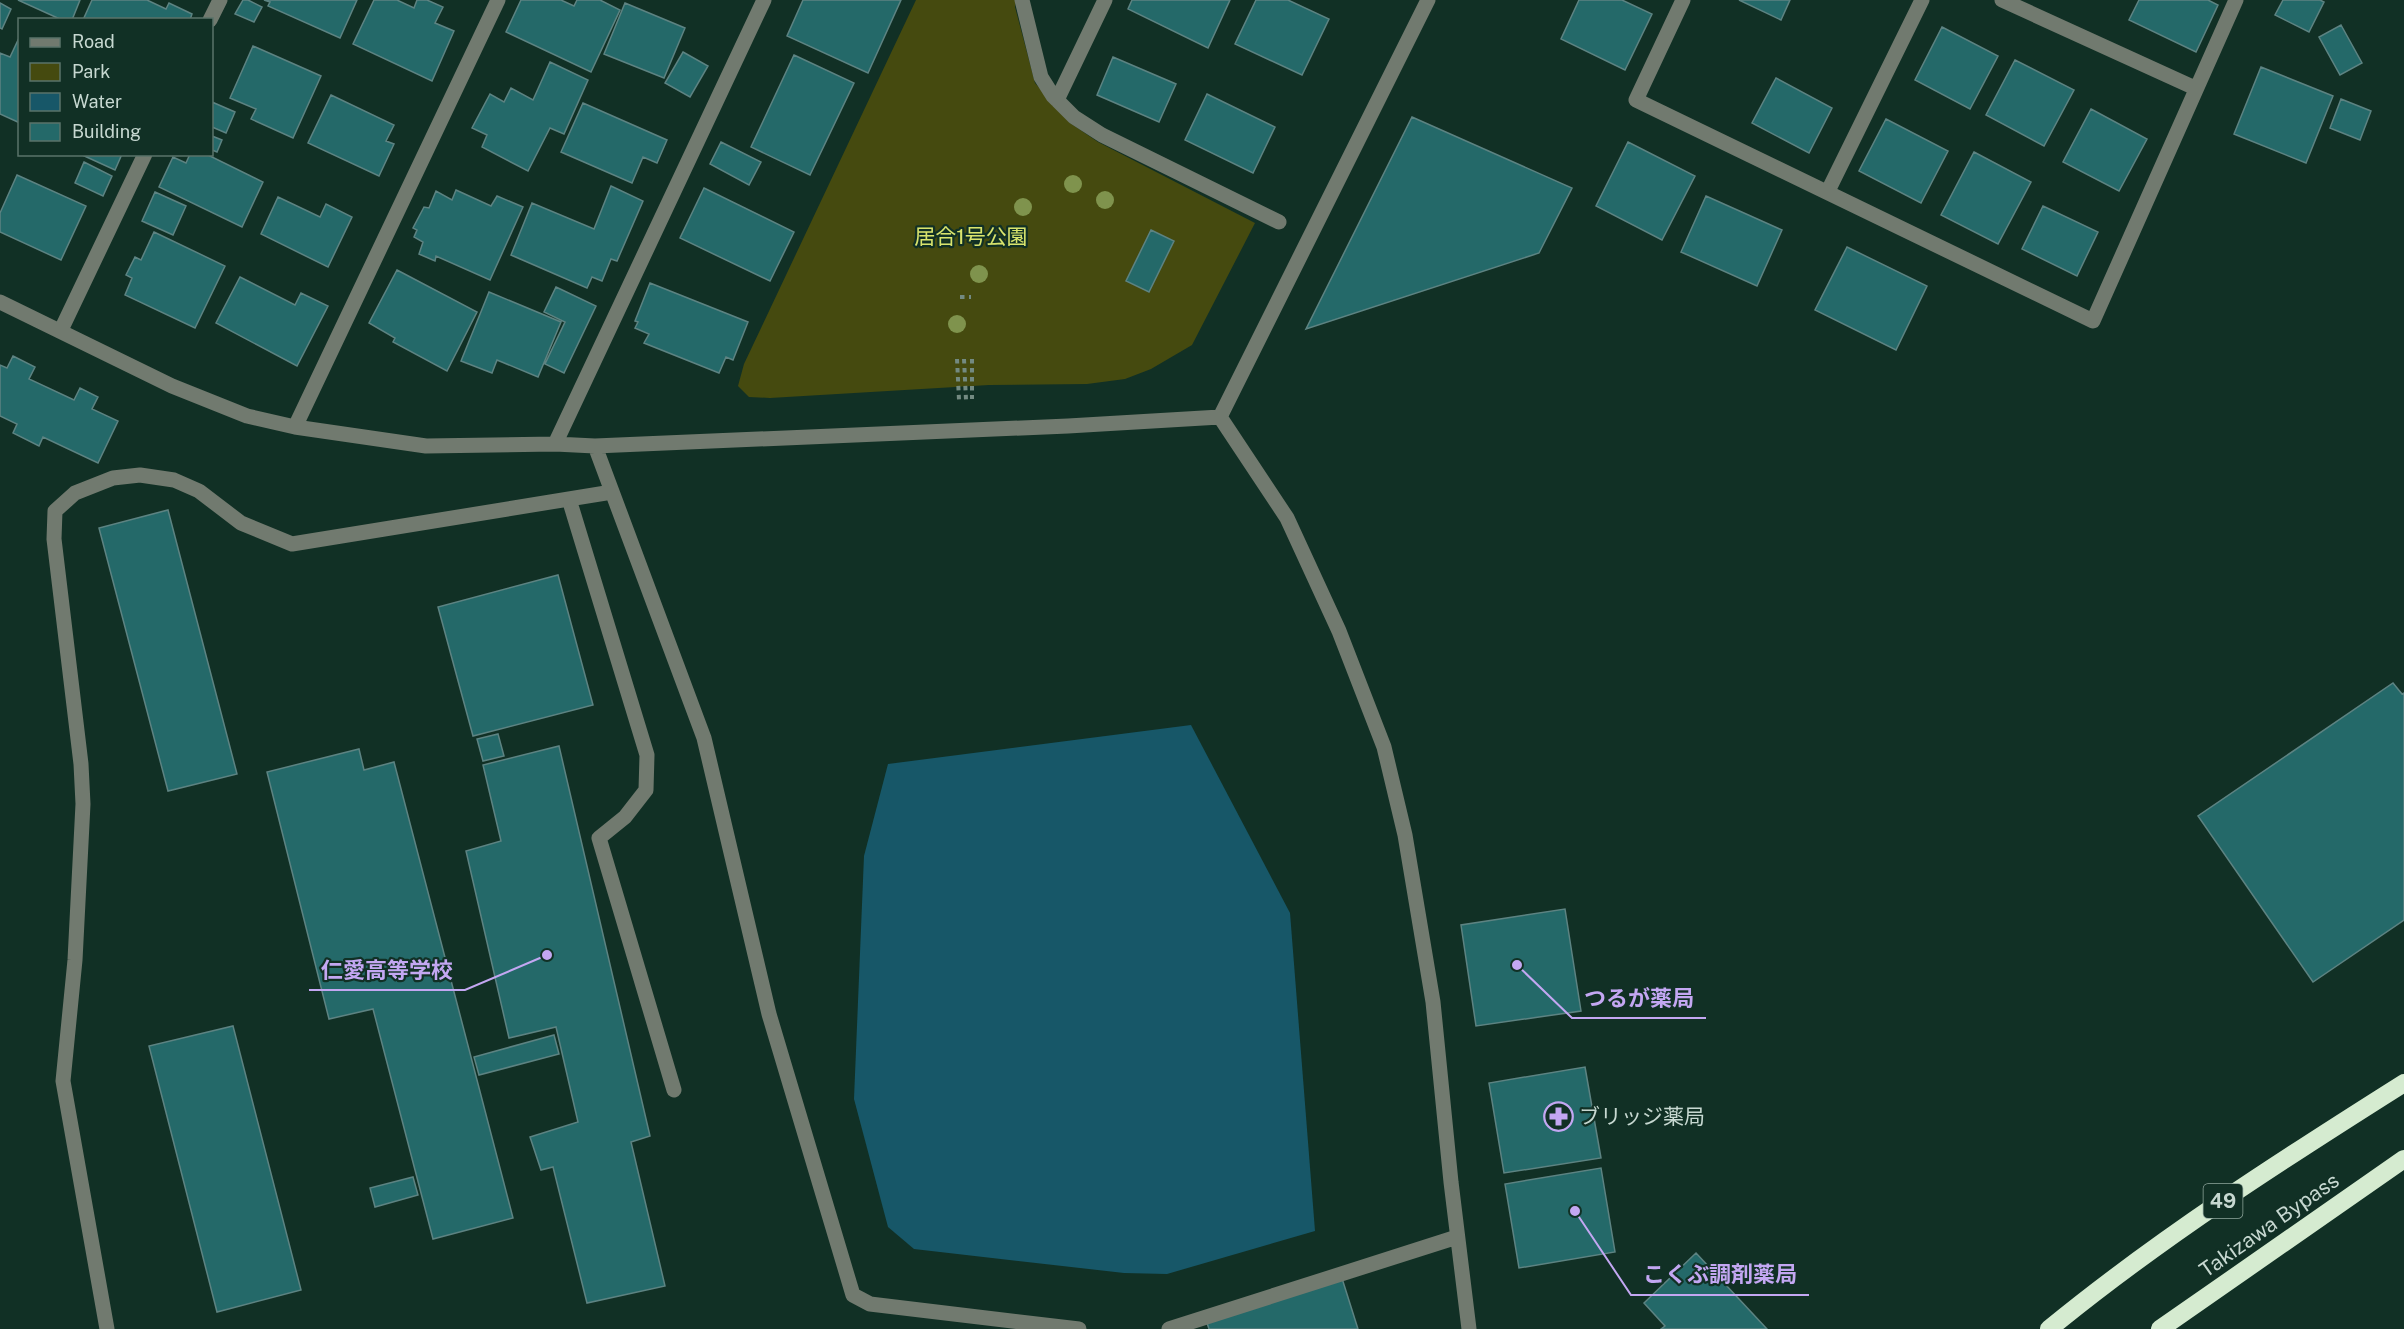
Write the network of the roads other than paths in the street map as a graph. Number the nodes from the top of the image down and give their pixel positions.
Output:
1 (220, 0) edge
2 (498, 0) edge
3 (764, 0) edge
4 (1022, 0) edge
5 (1105, 0) edge
6 (1428, 0) edge
7 (1683, 0) edge
8 (1922, 0) edge
9 (2002, 0) edge
10 (2236, 0) edge
11 (211, 18) edge
12 (2195, 88) junction
13 (1057, 100) junction
14 (144, 156) edge
15 (1828, 191) junction
16 (1280, 222) dead end
17 (0, 302) edge
18 (61, 330) junction
19 (1220, 417) junction
20 (295, 427) junction
21 (555, 444) junction
22 (595, 446) junction
23 (612, 492) junction
24 (569, 499) junction
25 (2404, 1083) edge
26 (674, 1090) dead end
27 (2404, 1159) edge
28 (1457, 1237) junction
29 (107, 1329) edge
30 (1079, 1329) edge
31 (1169, 1329) edge
32 (1469, 1329) edge
33 (2049, 1329) edge
34 (2160, 1329) edge

1 - 11 street
2 - 20 street
3 - 21 street
4 - 13 street
5 - 13 street
6 - 19 street
7 - 15 street
8 - 15 street
9 - 12 street
10 - 12 street
12 - 15 street
13 - 16 street
14 - 18 street
17 - 18 street
18 - 20 street
19 - 22 street
19 - 28 street
20 - 21 street
21 - 22 street
22 - 23 street
23 - 24 street
23 - 30 street
24 - 26 street
24 - 29 street
25 - 33 highway, 49
27 - 34 highway, Takizawa Bypass
28 - 31 street
28 - 32 street

